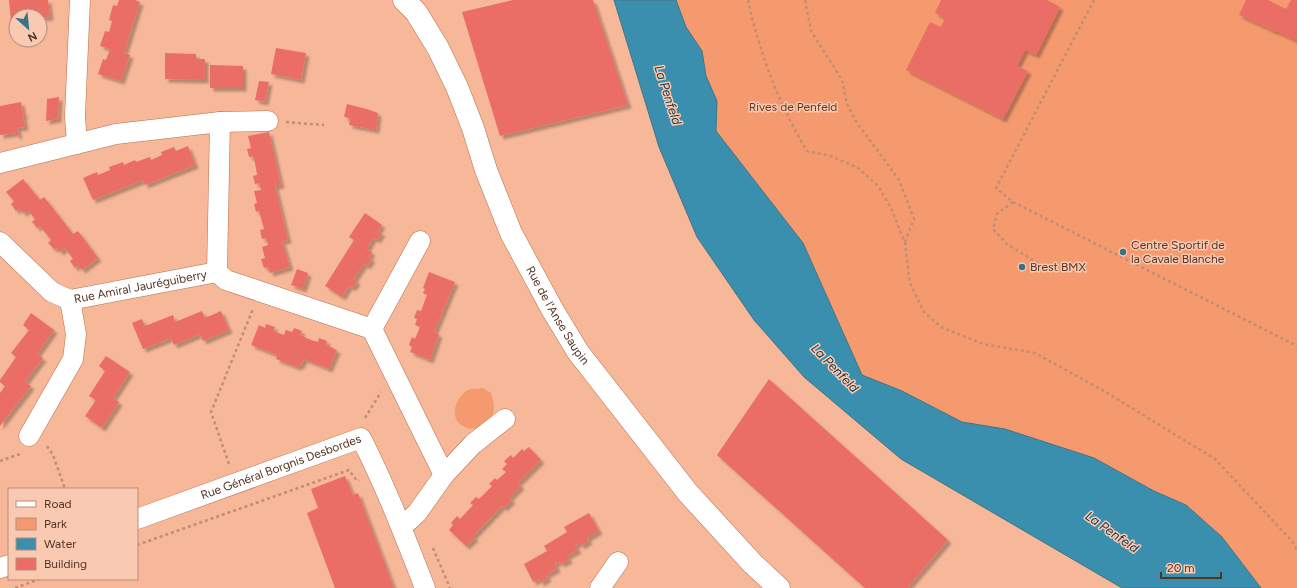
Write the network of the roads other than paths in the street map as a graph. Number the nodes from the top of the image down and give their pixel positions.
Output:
1 (80, 0) edge
2 (404, 0) edge
3 (268, 121) road end
4 (220, 122) junction
5 (76, 144) junction
6 (0, 163) edge
7 (420, 241) dead end
8 (0, 242) edge
9 (216, 272) junction
10 (70, 300) junction
11 (372, 329) junction
12 (505, 420) dead end
13 (29, 436) dead end
14 (444, 475) junction
15 (138, 519) edge
16 (402, 527) junction
17 (618, 562) dead end
18 (424, 588) edge
19 (600, 588) edge
20 (779, 588) edge

1 - 5 street
2 - 20 street, Rue de l'Anse Saupin
3 - 4 street
4 - 5 street
4 - 9 street
5 - 6 street
7 - 11 street
8 - 10 street
9 - 10 street, Rue Amiral Jauréguiberry
9 - 11 street, Rue Amiral Jauréguiberry
10 - 13 street, Rue Amiral Jauréguiberry
11 - 14 street
12 - 14 street
14 - 16 street
15 - 16 street, Rue Général Borgnis Desbordes
16 - 18 street, Rue Général Borgnis Desbordes
17 - 19 street

